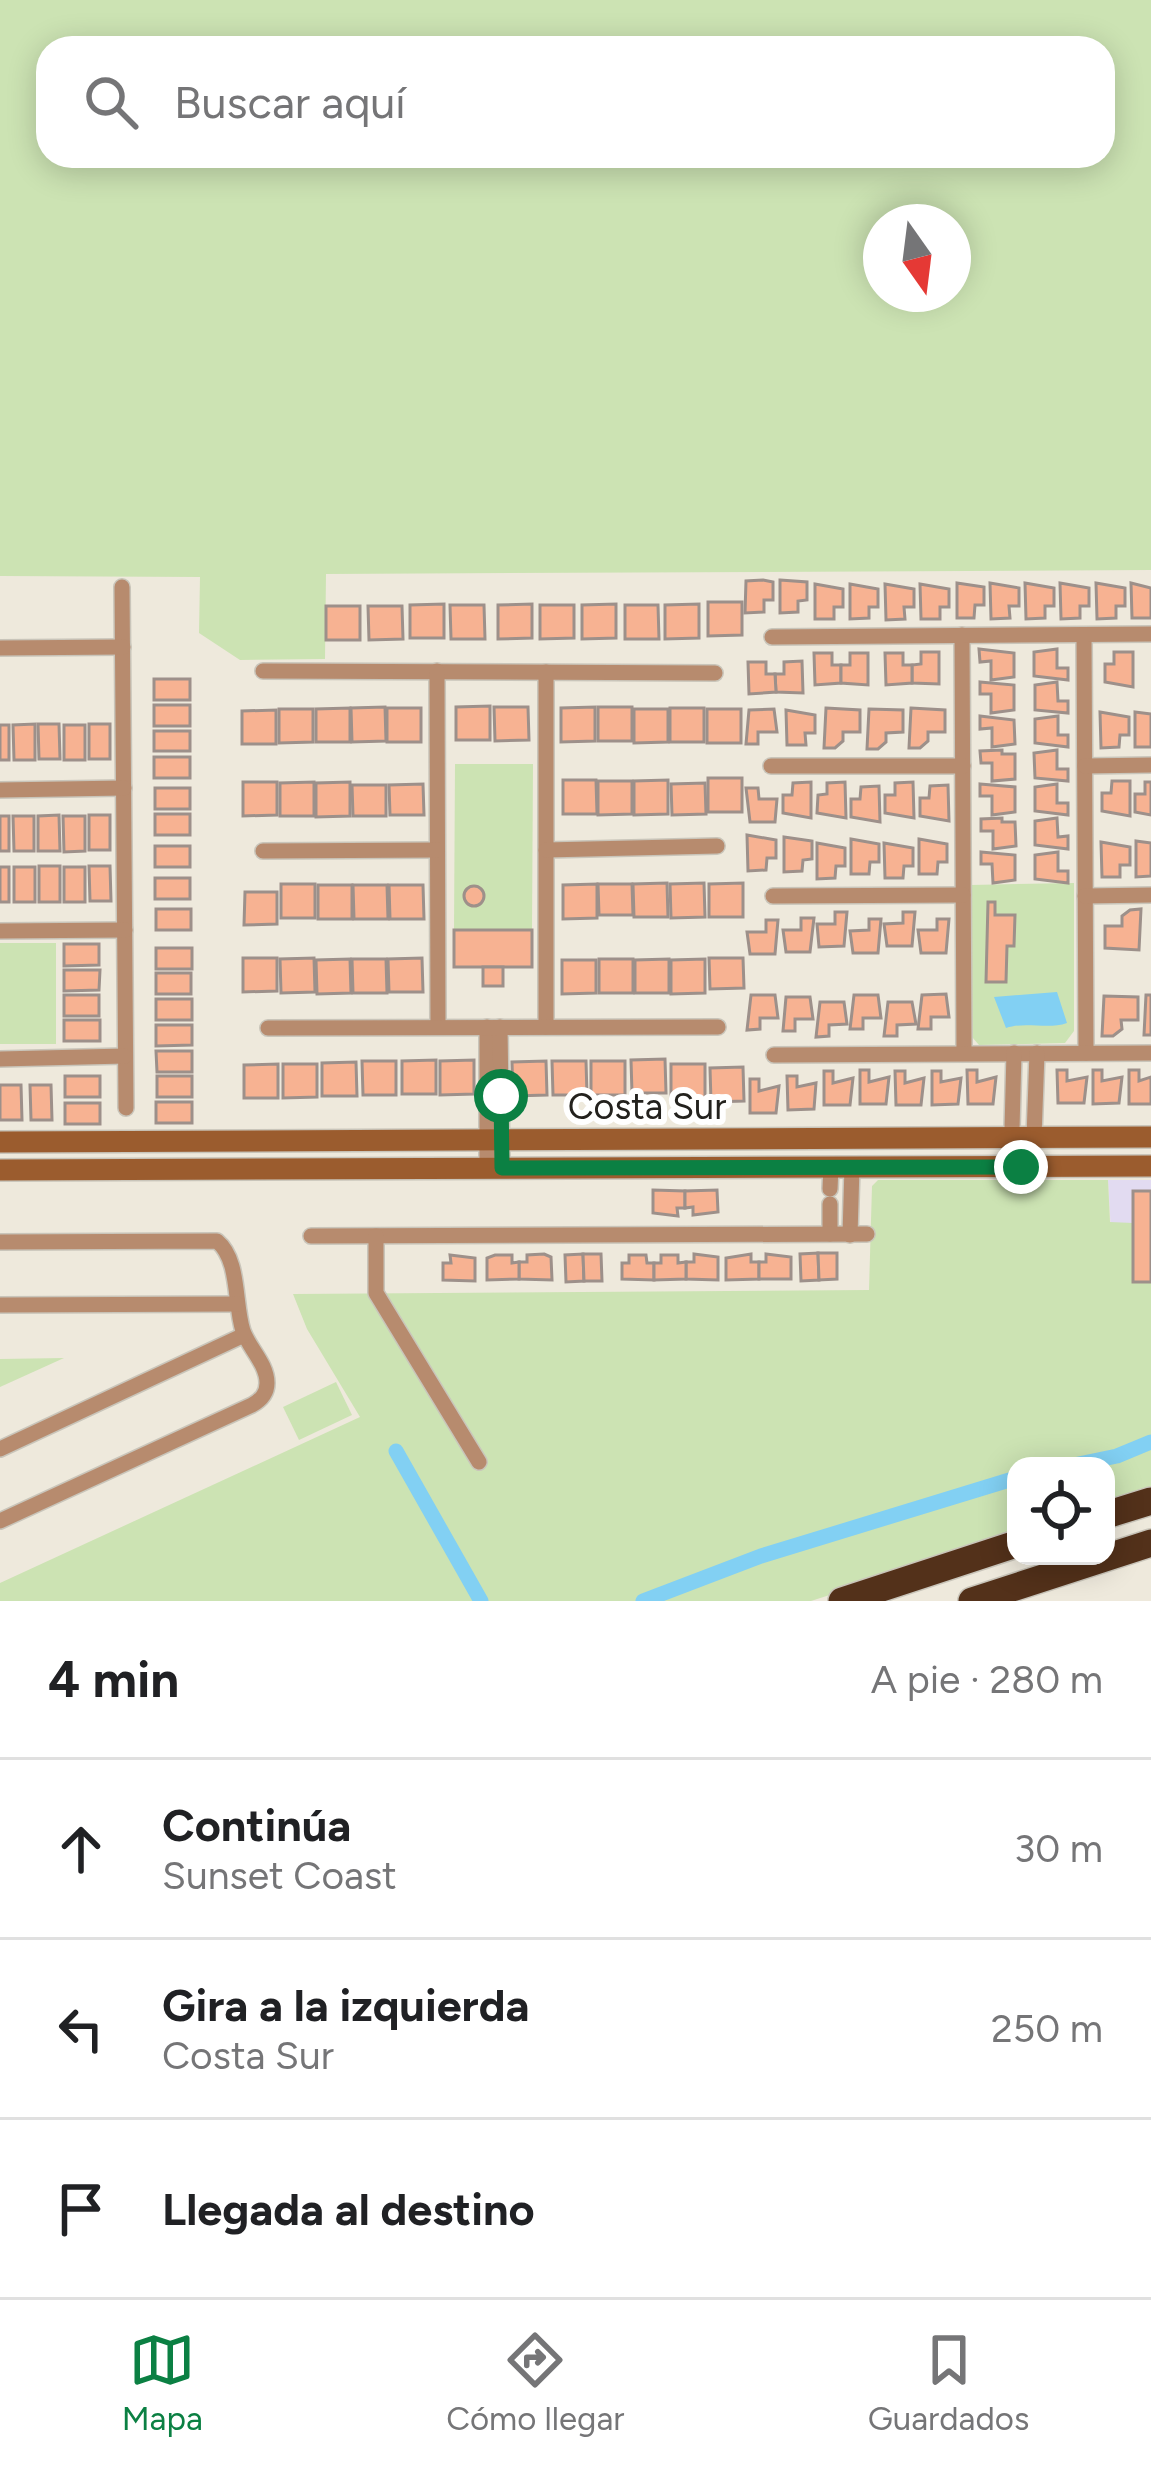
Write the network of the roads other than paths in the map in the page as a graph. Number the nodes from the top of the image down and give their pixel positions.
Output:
1 (122, 587) dead end
2 (1084, 634) junction
3 (1151, 634) edge
4 (962, 635) junction
5 (772, 637) dead end
6 (123, 647) junction
7 (0, 648) edge
8 (263, 670) dead end
9 (437, 671) junction
10 (546, 672) junction
11 (715, 673) dead end
12 (1151, 765) edge
13 (772, 766) dead end
14 (963, 766) junction
15 (1084, 766) junction
16 (124, 788) junction
17 (0, 790) edge
18 (717, 846) dead end
19 (437, 850) junction
20 (546, 850) junction
21 (263, 851) dead end
22 (963, 895) junction
23 (1151, 895) edge
24 (772, 896) dead end
25 (1085, 896) junction
26 (125, 930) junction
27 (0, 931) edge
28 (438, 1027) junction
29 (494, 1027) junction
30 (546, 1027) junction
31 (718, 1027) dead end
32 (268, 1028) dead end
33 (1014, 1053) junction
34 (1036, 1053) junction
35 (1086, 1053) junction
36 (1151, 1053) edge
37 (964, 1054) junction
38 (774, 1055) dead end
39 (125, 1056) junction
40 (0, 1059) edge
41 (126, 1108) dead end
42 (1024, 1137) junction
43 (1151, 1137) edge
44 (495, 1140) junction
45 (0, 1142) edge
46 (1151, 1166) edge
47 (1016, 1167) junction
48 (495, 1168) junction
49 (0, 1170) edge
50 (836, 1182) junction
51 (830, 1234) junction
52 (376, 1235) junction
53 (311, 1236) dead end
54 (0, 1242) edge
55 (236, 1304) junction
56 (0, 1305) edge
57 (244, 1335) junction
58 (0, 1449) edge
59 (479, 1462) dead end
60 (1151, 1501) edge
61 (1115, 1512) edge
62 (0, 1521) edge
63 (1151, 1544) edge
64 (1007, 1547) edge
65 (842, 1601) edge
66 (972, 1601) edge

1 - 6 street
2 - 3 street
2 - 4 street
2 - 15 street
4 - 5 street
4 - 14 street
6 - 7 street
6 - 16 street
8 - 9 street
9 - 10 street
9 - 19 street
10 - 11 street
10 - 20 street
12 - 15 street
13 - 14 street
14 - 22 street
15 - 25 street
16 - 17 street
16 - 26 street
18 - 20 street
19 - 21 street
19 - 28 street
20 - 30 street
22 - 24 street
22 - 37 street
23 - 25 street
25 - 35 street
26 - 27 street
26 - 39 street
28 - 29 street
28 - 32 street
29 - 30 street
29 - 44 street
30 - 31 street
33 - 34 street
33 - 37 street
33 - 42 street
34 - 35 street
34 - 42 street
35 - 36 street
37 - 38 street
39 - 40 street
39 - 41 street
42 - 43 street, Costa Sur
42 - 44 street, Costa Sur
42 - 47 street
44 - 45 street, Costa Sur
44 - 48 street
46 - 47 street, Costa Sur
47 - 50 street, Costa Sur
48 - 49 street, Costa Sur
48 - 50 street, Costa Sur
50 - 51 street
50 - 51 street
51 - 52 street
52 - 53 street
52 - 59 street
54 - 55 street
55 - 56 street
55 - 57 street
57 - 58 street
57 - 62 street
60 - 61 highway
63 - 66 highway
64 - 65 highway

